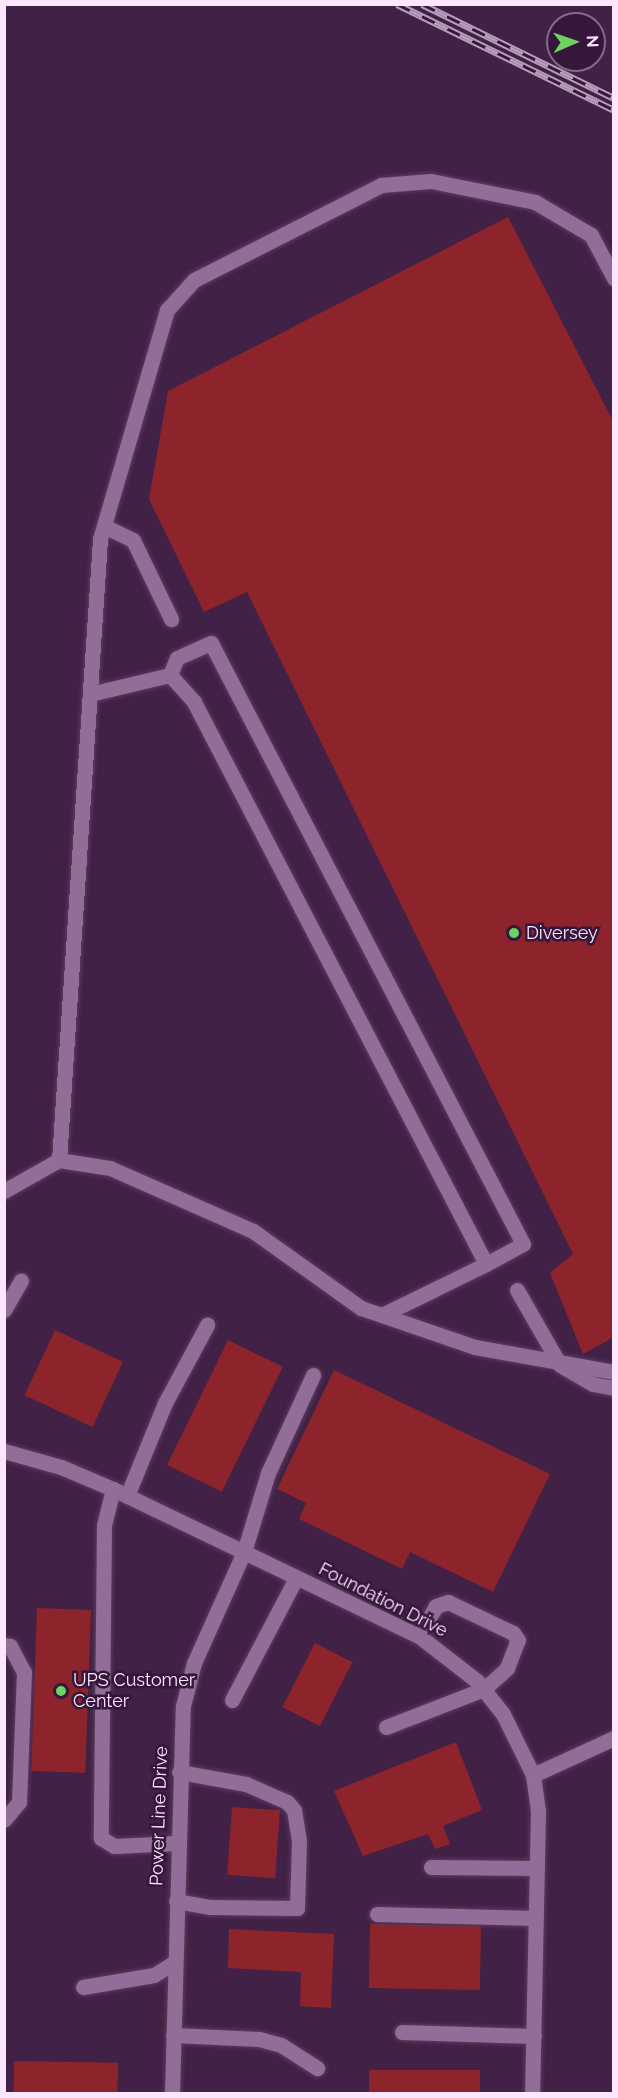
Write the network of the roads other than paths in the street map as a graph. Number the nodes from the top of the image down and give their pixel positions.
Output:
1 (614, 278) edge
2 (104, 526) junction
3 (171, 619) dead end
4 (170, 675) junction
5 (90, 694) junction
6 (58, 1161) junction
7 (4, 1191) edge
8 (486, 1264) junction
9 (21, 1281) dead end
10 (518, 1290) dead end
11 (4, 1310) edge
12 (381, 1315) junction
13 (207, 1325) dead end
14 (560, 1365) junction
15 (614, 1372) edge
16 (313, 1375) dead end
17 (614, 1388) edge
18 (6, 1456) edge
19 (120, 1493) junction
20 (244, 1552) junction
21 (296, 1578) junction
22 (419, 1636) junction
23 (4, 1645) edge
24 (483, 1689) junction
25 (232, 1700) dead end
26 (386, 1727) dead end
27 (614, 1738) edge
28 (179, 1772) junction
29 (533, 1776) junction
30 (4, 1820) edge
31 (177, 1843) junction
32 (431, 1867) dead end
33 (537, 1868) junction
34 (176, 1901) junction
35 (377, 1914) dead end
36 (536, 1917) junction
37 (175, 1962) junction
38 (83, 1986) dead end
39 (402, 2032) dead end
40 (173, 2035) junction
41 (534, 2036) junction
42 (317, 2068) dead end
43 (172, 2094) edge
44 (532, 2094) edge

1 - 2 street
2 - 3 street
2 - 5 street
4 - 5 street
4 - 8 street
4 - 8 street
5 - 6 street
6 - 7 street
6 - 12 street
8 - 12 street
9 - 11 street
10 - 14 street
12 - 14 street
13 - 19 street
14 - 15 street
14 - 17 street
16 - 20 street, Power Line Drive
18 - 19 street, Foundation Drive
19 - 20 street, Foundation Drive
19 - 31 street
20 - 21 street, Foundation Drive
20 - 28 street, Power Line Drive
21 - 22 street, Foundation Drive
21 - 25 street
22 - 24 street, Foundation Drive
22 - 24 street
23 - 30 street
24 - 26 street
24 - 29 street, Foundation Drive
27 - 29 street
28 - 31 street, Power Line Drive
28 - 34 street
29 - 33 street, Foundation Drive
31 - 34 street, Power Line Drive
32 - 33 street
33 - 36 street, Foundation Drive
34 - 37 street, Power Line Drive
35 - 36 street
36 - 41 street, Foundation Drive
37 - 38 street
37 - 40 street, Power Line Drive
39 - 41 street
40 - 42 street
40 - 43 street, Power Line Drive
41 - 44 street, Foundation Drive

